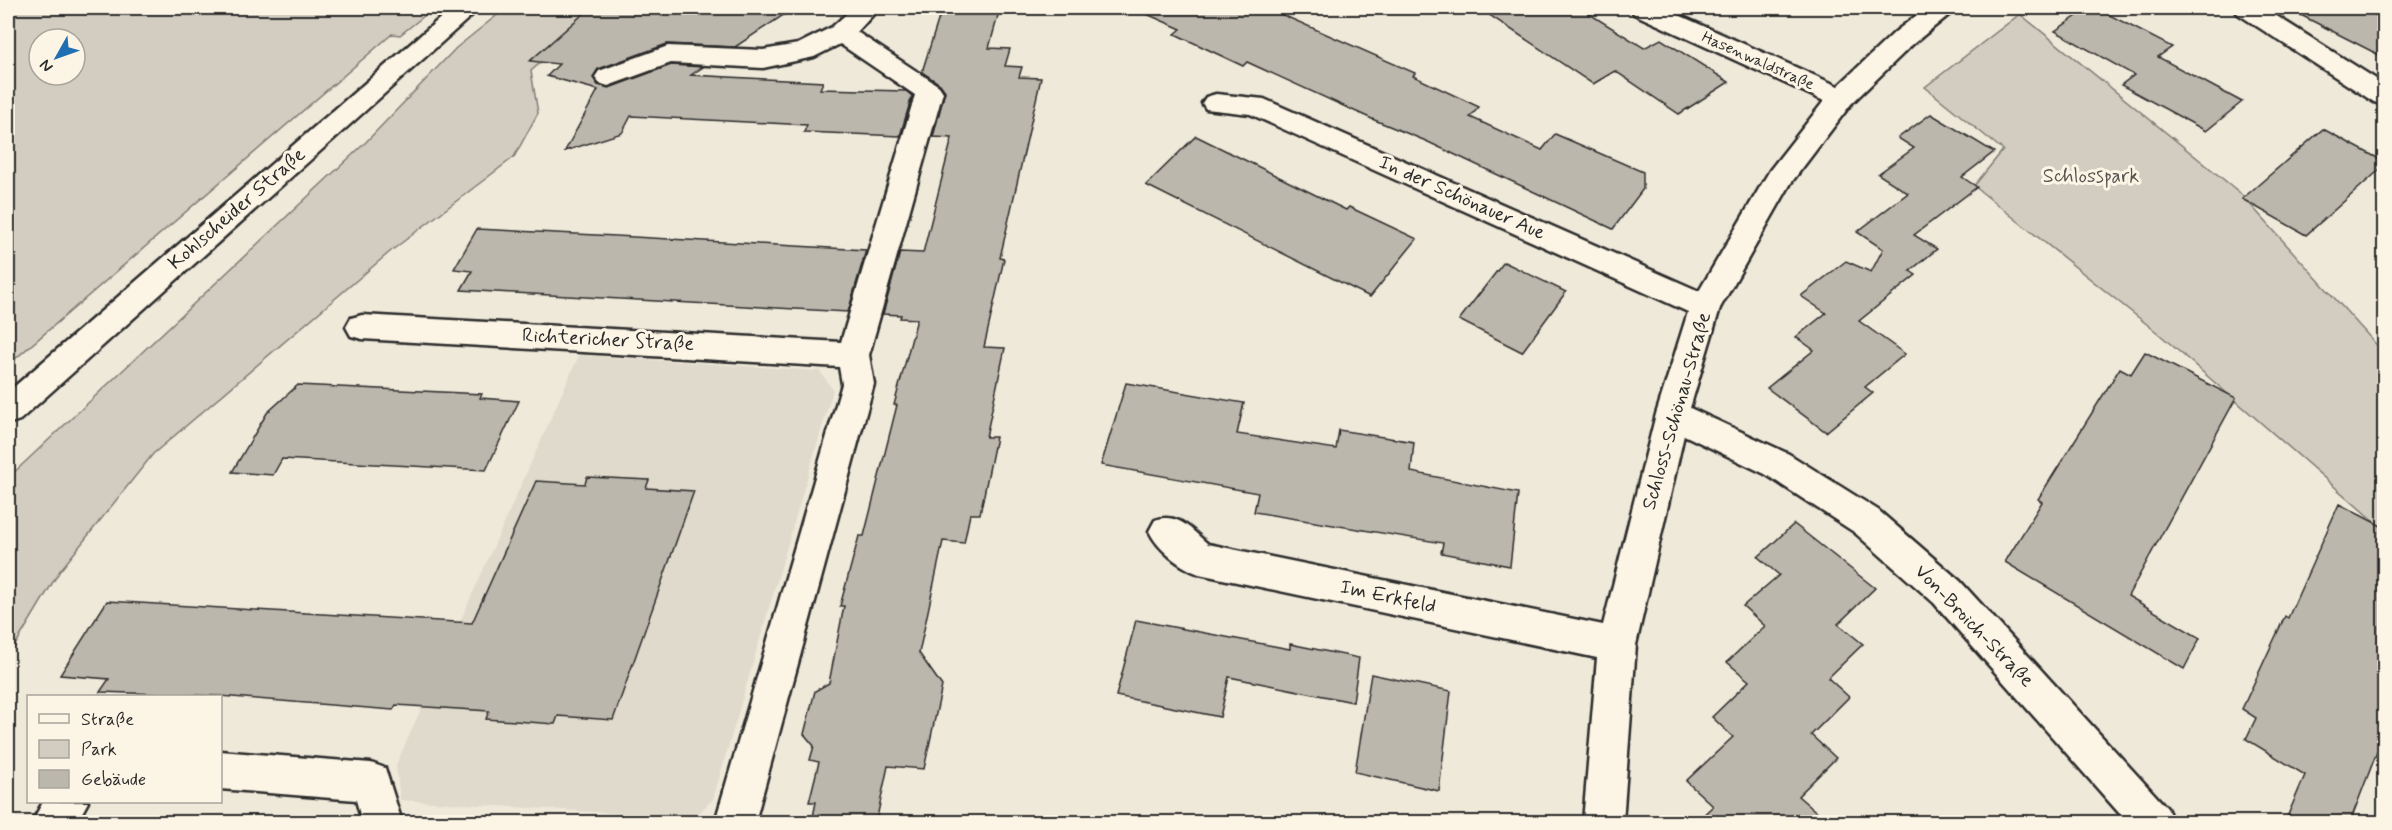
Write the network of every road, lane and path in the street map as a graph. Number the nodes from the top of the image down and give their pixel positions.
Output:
1 (467, 8) edge
2 (867, 8) edge
3 (1643, 8) edge
4 (1941, 8) edge
5 (2247, 8) edge
6 (841, 33) junction
7 (608, 77) dead end
8 (2385, 96) edge
9 (1841, 98) junction
10 (1215, 103) dead end
11 (1704, 308) junction
12 (362, 327) dead end
13 (853, 355) junction
14 (8, 411) edge
15 (1672, 414) junction
16 (1167, 531) dead end
17 (1617, 645) junction
18 (222, 770) edge
19 (66, 803) edge
20 (52, 822) edge
21 (382, 822) edge
22 (735, 822) edge
23 (1603, 822) edge
24 (2152, 822) edge

1 - 14 street, Kohlscheider Straße
2 - 6 street
3 - 9 street, Hasenwaldstraße
4 - 9 street, Schloss-Schönau-Straße
5 - 8 street
6 - 7 street
6 - 13 street
9 - 11 street, Schloss-Schönau-Straße
10 - 11 street, In der Schönauer Aue
11 - 15 street, Schloss-Schönau-Straße
12 - 13 street, Richtericher Straße
13 - 22 street
15 - 17 street, Schloss-Schönau-Straße
15 - 24 street, Von-Broich-Straße
16 - 17 street, Im Erkfeld
17 - 23 street, Schloss-Schönau-Straße
18 - 21 street
19 - 20 street

